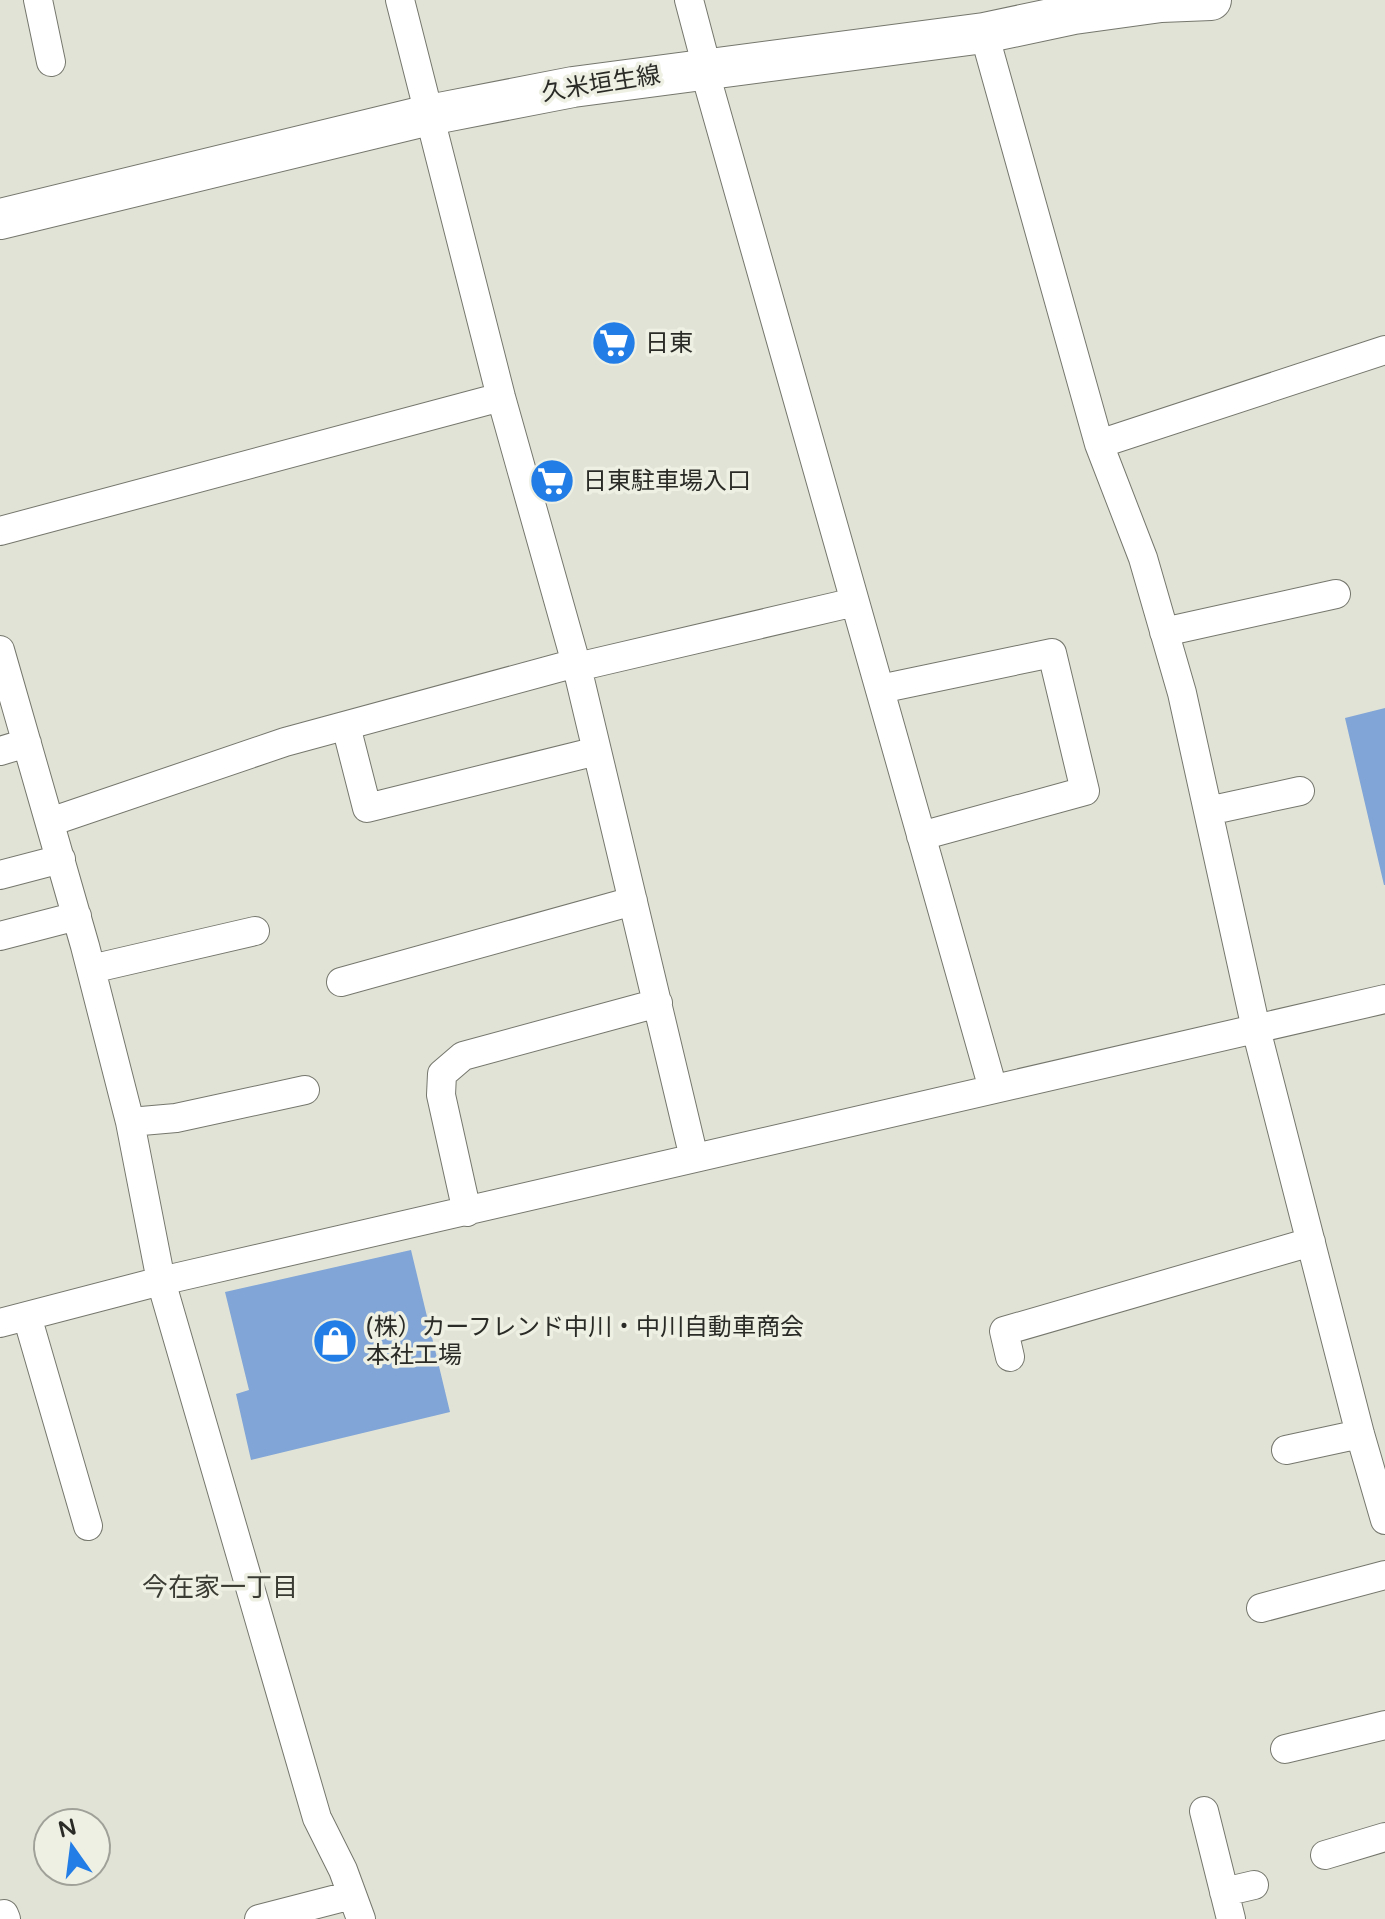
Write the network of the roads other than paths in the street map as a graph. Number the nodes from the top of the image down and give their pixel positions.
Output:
1 (38, 0) edge
2 (400, 0) edge
3 (689, 0) edge
4 (1211, 0) edge
5 (984, 33) junction
6 (51, 62) dead end
7 (706, 69) junction
8 (429, 115) junction
9 (0, 219) edge
10 (1385, 350) edge
11 (501, 397) junction
12 (1099, 444) junction
13 (0, 531) edge
14 (1336, 594) dead end
15 (855, 602) junction
16 (1164, 632) junction
17 (2, 664) edge
18 (576, 665) junction
19 (880, 689) junction
20 (346, 726) junction
21 (27, 743) junction
22 (0, 751) edge
23 (597, 751) junction
24 (1300, 791) dead end
25 (1208, 811) junction
26 (50, 822) junction
27 (921, 836) junction
28 (61, 859) junction
29 (0, 875) edge
30 (633, 901) junction
31 (77, 916) junction
32 (255, 931) dead end
33 (0, 936) edge
34 (91, 969) junction
35 (341, 982) dead end
36 (1385, 999) edge
37 (658, 1003) junction
38 (1256, 1029) junction
39 (993, 1089) junction
40 (305, 1090) dead end
41 (130, 1122) junction
42 (694, 1158) junction
43 (467, 1212) junction
44 (1311, 1242) junction
45 (161, 1281) junction
46 (14, 1320) edge
47 (1010, 1357) dead end
48 (1360, 1434) junction
49 (1286, 1450) dead end
50 (1385, 1520) edge
51 (88, 1526) dead end
52 (1385, 1575) edge
53 (1261, 1608) dead end
54 (1385, 1725) edge
55 (1285, 1749) dead end
56 (1204, 1811) dead end
57 (1385, 1837) edge
58 (1325, 1855) dead end
59 (1254, 1885) dead end
60 (1228, 1906) edge
61 (356, 1907) edge
62 (259, 1919) edge

1 - 6 street
2 - 8 street
3 - 7 street
4 - 5 main road, 久米垣生線
5 - 7 main road, 久米垣生線
5 - 12 street
7 - 8 main road, 久米垣生線
7 - 15 street
8 - 9 main road, 久米垣生線
8 - 11 street
10 - 12 street
11 - 13 street
11 - 18 street
12 - 16 street
14 - 16 street
15 - 18 street
15 - 19 street
16 - 25 street
17 - 21 street
18 - 20 street
18 - 23 street
19 - 27 street
19 - 27 street
20 - 23 street
20 - 26 street
21 - 22 street
21 - 26 street
23 - 30 street
24 - 25 street
25 - 38 street
26 - 28 street
27 - 39 street
28 - 29 street
28 - 31 street
30 - 35 street
30 - 37 street
31 - 33 street
31 - 34 street
32 - 34 street
34 - 41 street
36 - 38 street
37 - 42 street
37 - 43 street
38 - 39 street
38 - 44 street
39 - 42 street
40 - 41 street
41 - 45 street
42 - 43 street
43 - 45 street
44 - 47 street
44 - 48 street
45 - 46 street
45 - 61 street
46 - 51 street
48 - 49 street
48 - 50 street
52 - 53 street
54 - 55 street
56 - 60 street
57 - 58 street
59 - 60 street
61 - 62 street

